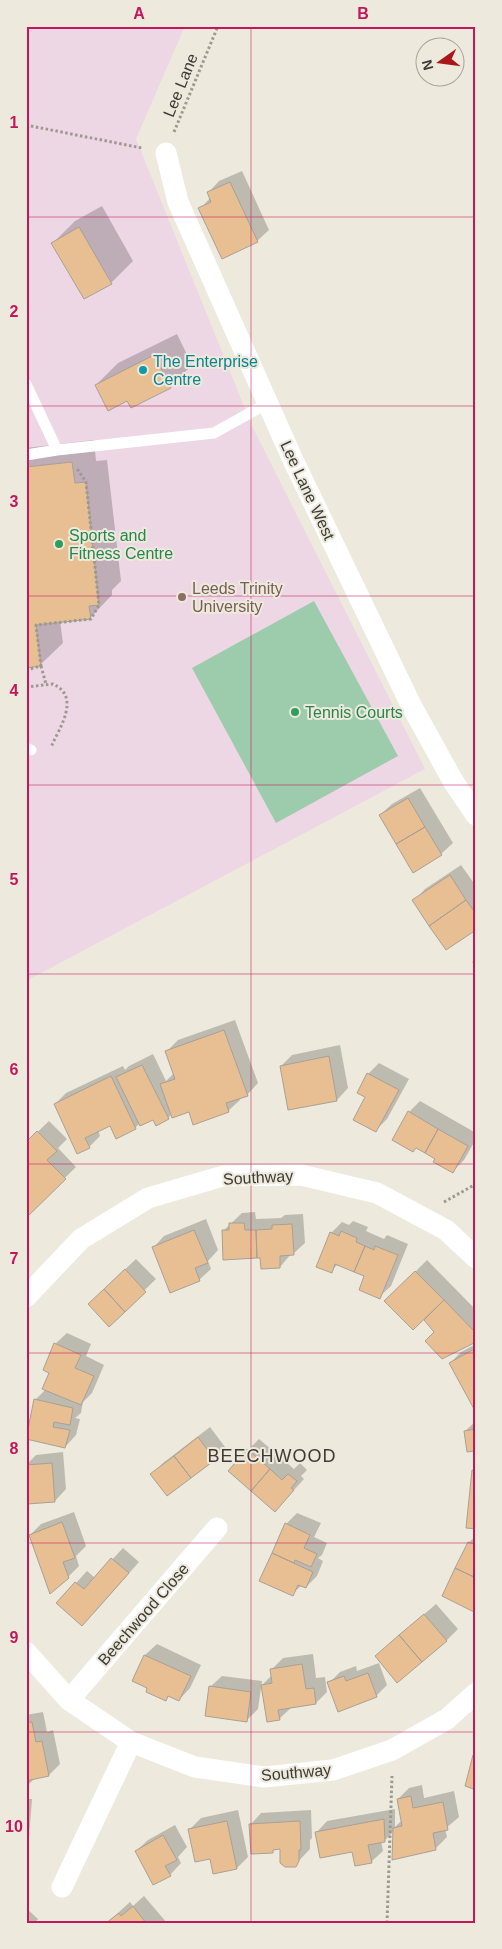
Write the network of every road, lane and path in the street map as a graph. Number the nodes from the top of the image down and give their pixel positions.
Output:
1 (218, 26) edge
2 (26, 126) edge
3 (166, 153) junction
4 (26, 384) edge
5 (268, 403) junction
6 (57, 450) junction
7 (26, 456) edge
8 (72, 462) dead end
9 (41, 666) junction
10 (26, 670) edge
11 (46, 684) junction
12 (26, 687) edge
13 (29, 749) edge
14 (476, 815) edge
15 (476, 1184) edge
16 (420, 1216) junction
17 (476, 1258) edge
18 (26, 1297) edge
19 (217, 1528) dead end
20 (26, 1652) edge
21 (476, 1694) edge
22 (69, 1700) junction
23 (131, 1742) junction
24 (392, 1750) junction
25 (62, 1887) dead end
26 (387, 1923) edge

1 - 3 path, Lee Lane
2 - 3 path
3 - 5 street, Lee Lane West
4 - 6 lane
5 - 6 lane
5 - 14 street, Lee Lane West
6 - 7 lane
8 - 9 path
9 - 10 path
9 - 11 path
11 - 12 path
11 - 13 path
15 - 16 path
16 - 17 street, Southway
16 - 18 street, Southway
19 - 22 street, Beechwood Close
20 - 22 street, Southway
21 - 24 street, Southway
22 - 23 street, Southway
23 - 24 street, Southway
23 - 25 street
24 - 26 path

